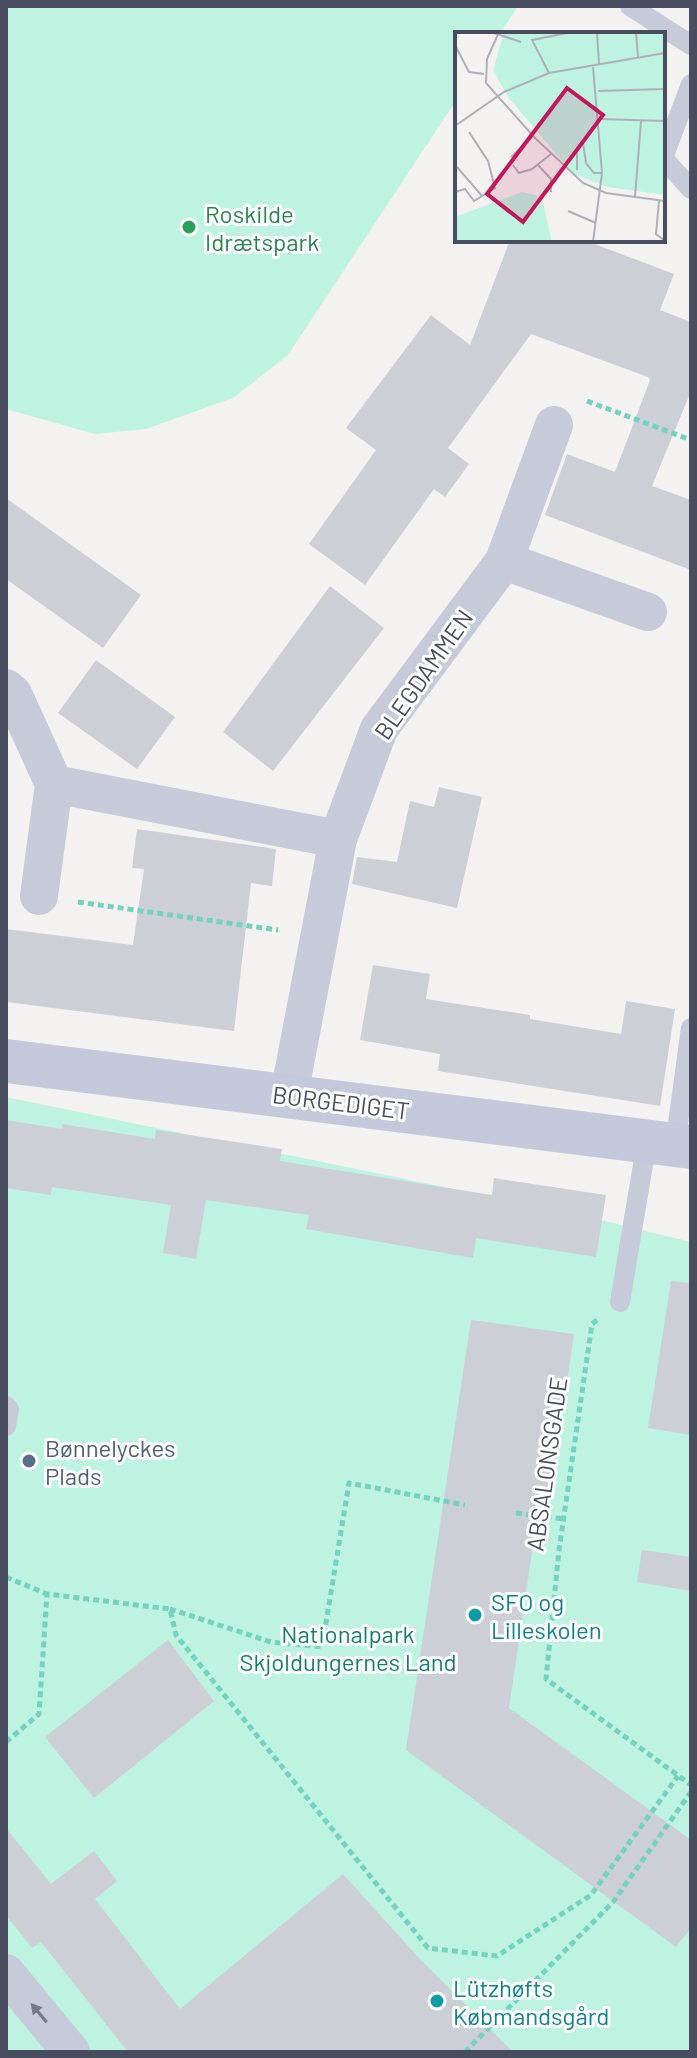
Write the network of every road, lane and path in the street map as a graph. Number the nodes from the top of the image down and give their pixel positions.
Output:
1 (630, 6) edge
2 (691, 45) edge
3 (691, 84) edge
4 (665, 153) edge
5 (665, 160) edge
6 (691, 189) edge
7 (554, 425) joint
8 (691, 440) edge
9 (504, 561) junction
10 (648, 612) dead end
11 (6, 688) edge
12 (54, 784) junction
13 (338, 839) junction
14 (39, 896) joint
15 (320, 936) junction
16 (691, 1028) edge
17 (6, 1061) edge
18 (289, 1095) junction
19 (671, 1144) edge
20 (620, 1302) joint
21 (6, 1406) edge
22 (6, 1426) edge
23 (465, 1505) dead end
24 (516, 1513) dead end
25 (563, 1519) junction
26 (6, 1577) edge
27 (47, 1594) junction
28 (170, 1609) junction
29 (6, 1742) edge
30 (678, 1776) junction
31 (691, 1785) edge
32 (691, 1792) edge
33 (6, 1975) edge
34 (71, 2052) edge
35 (465, 2052) edge

1 - 2 lane
3 - 4 lane
5 - 6 lane
7 - 8 path
7 - 9 street, BLEGDAMMEN
9 - 10 street
9 - 13 street, BLEGDAMMEN
11 - 12 street
12 - 13 street
12 - 14 street
13 - 15 street, BLEGDAMMEN
14 - 15 path
15 - 18 street, BLEGDAMMEN
16 - 19 lane
17 - 18 main road, BORGEDIGET
18 - 19 main road, BORGEDIGET
19 - 20 lane
20 - 25 path, ABSALONSGADE
21 - 22 lane
23 - 28 path
24 - 25 path
25 - 30 path, ABSALONSGADE
26 - 27 path
27 - 28 path
27 - 29 path
28 - 30 path
30 - 31 path, ABSALONSGADE
32 - 35 path
34 -> 33 street

